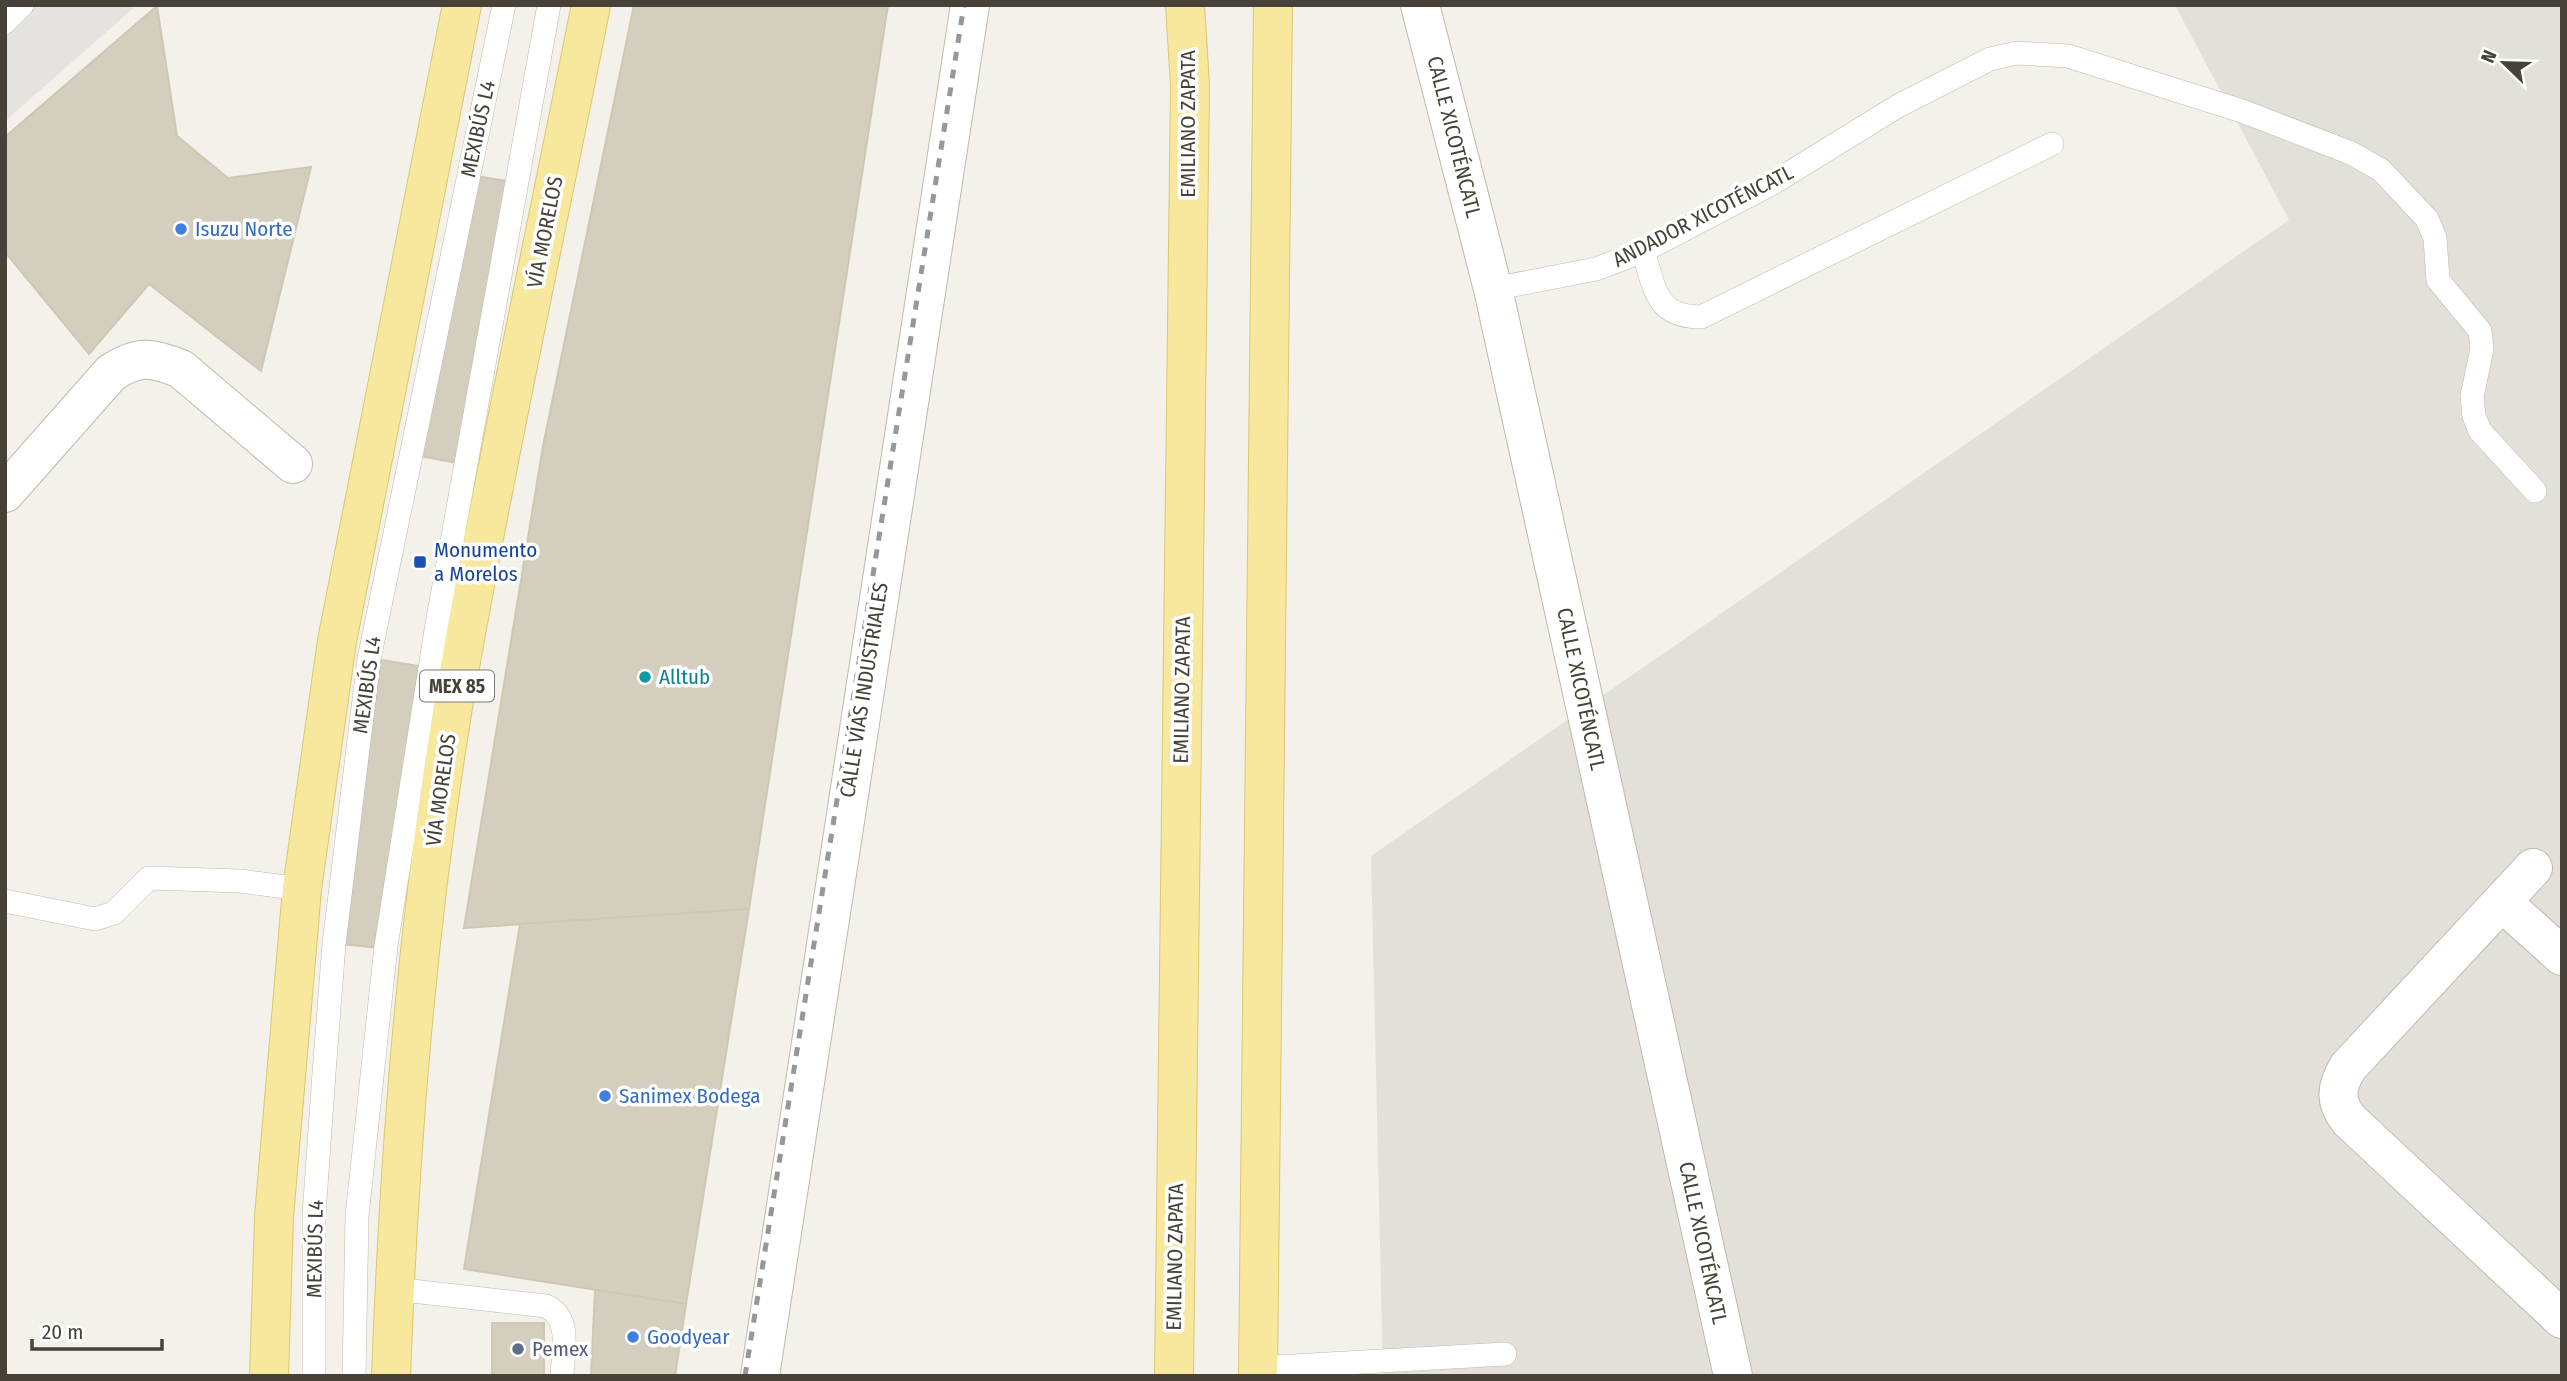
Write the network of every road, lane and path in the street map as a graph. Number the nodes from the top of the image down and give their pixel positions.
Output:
1 (22, 5) edge
2 (462, 5) edge
3 (504, 5) edge
4 (549, 5) edge
5 (591, 5) edge
6 (970, 5) edge
7 (1185, 5) edge
8 (1273, 5) edge
9 (1420, 5) edge
10 (5, 22) edge
11 (2052, 144) dead end
12 (1643, 251) junction
13 (1493, 289) junction
14 (293, 464) dead end
15 (2535, 491) dead end
16 (5, 493) edge
17 (2533, 868) dead end
18 (302, 888) junction
19 (5, 901) edge
20 (2503, 902) junction
21 (2562, 957) edge
22 (394, 1289) junction
23 (2562, 1319) edge
24 (1505, 1354) dead end
25 (1258, 1372) edge
26 (269, 1376) edge
27 (314, 1376) edge
28 (354, 1376) edge
29 (391, 1376) edge
30 (562, 1376) edge
31 (760, 1376) edge
32 (1174, 1376) edge
33 (1733, 1376) edge

1 - 10 lane
2 - 18 main road
3 - 27 lane, MEXIBÚS L4
4 - 28 lane, MEXIBÚS L4
5 - 22 main road, VÍA MORELOS / MEX 85
6 - 31 street, CALLE VÍAS INDUSTRIALES
7 - 32 main road, EMILIANO ZAPATA
8 - 25 main road
9 - 13 street, CALLE XICOTÉNCATL
11 - 12 lane
12 - 13 lane, ANDADOR XICOTÉNCATL
12 - 15 lane, ANDADOR XICOTÉNCATL
13 - 33 street, CALLE XICOTÉNCATL
14 - 16 street
17 - 20 street
18 - 19 lane
18 - 26 main road
20 - 21 street
20 - 23 street
22 - 29 main road, VÍA MORELOS / MEX 85
22 - 30 lane
24 - 25 lane

